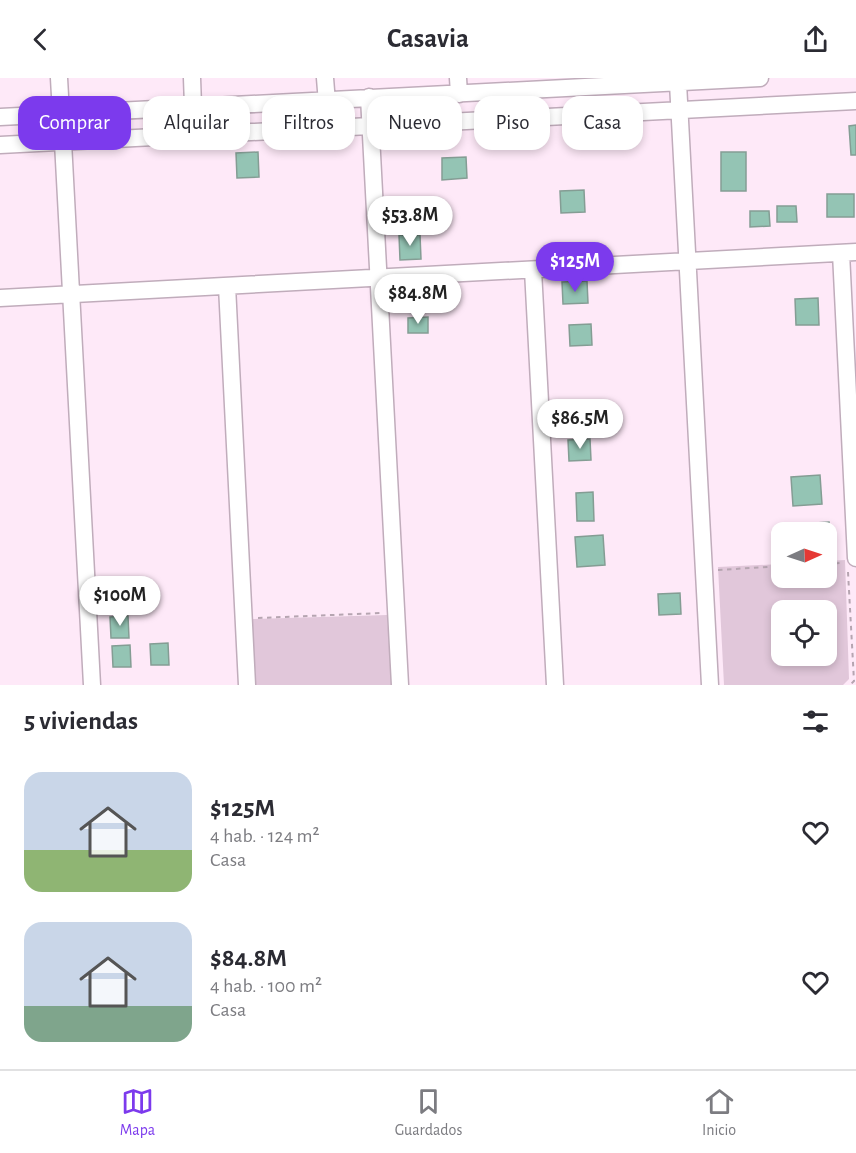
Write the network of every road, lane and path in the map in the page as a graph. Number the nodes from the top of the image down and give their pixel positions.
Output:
1 (59, 78) edge
2 (192, 78) edge
3 (325, 78) edge
4 (760, 78) edge
5 (724, 79) edge
6 (591, 83) edge
7 (678, 83) junction
8 (458, 86) edge
9 (60, 96) edge
10 (193, 96) edge
11 (326, 96) edge
12 (377, 96) edge
13 (856, 100) edge
14 (725, 107) junction
15 (679, 110) junction
16 (18, 116) edge
17 (0, 117) edge
18 (462, 121) edge
19 (18, 144) edge
20 (0, 145) edge
21 (63, 150) edge
22 (371, 150) edge
23 (849, 253) edge
24 (688, 261) junction
25 (533, 270) junction
26 (378, 278) junction
27 (227, 286) junction
28 (71, 294) junction
29 (0, 298) edge
30 (852, 560) edge
31 (771, 567) edge
32 (704, 570) junction
33 (396, 612) junction
34 (244, 619) junction
35 (92, 685) edge
36 (247, 685) edge
37 (400, 685) edge
38 (555, 685) edge
39 (710, 685) edge
40 (850, 685) edge

1 - 9 street
2 - 10 street
3 - 11 street
4 - 5 street
5 - 7 street
5 - 14 street
6 - 7 street
6 - 8 street
7 - 15 street
8 - 12 street
13 - 14 street
14 - 15 street
15 - 18 street
15 - 24 street
16 - 17 street
19 - 20 street
21 - 28 street
22 - 26 street
23 - 24 street
23 - 30 street
24 - 25 street
24 - 32 street
25 - 26 street
25 - 38 street
26 - 27 street
26 - 33 street
27 - 28 street
27 - 34 street
28 - 29 street
28 - 35 street
30 - 40 path
31 - 32 path
32 - 39 street
33 - 34 path
33 - 37 street
34 - 36 street

